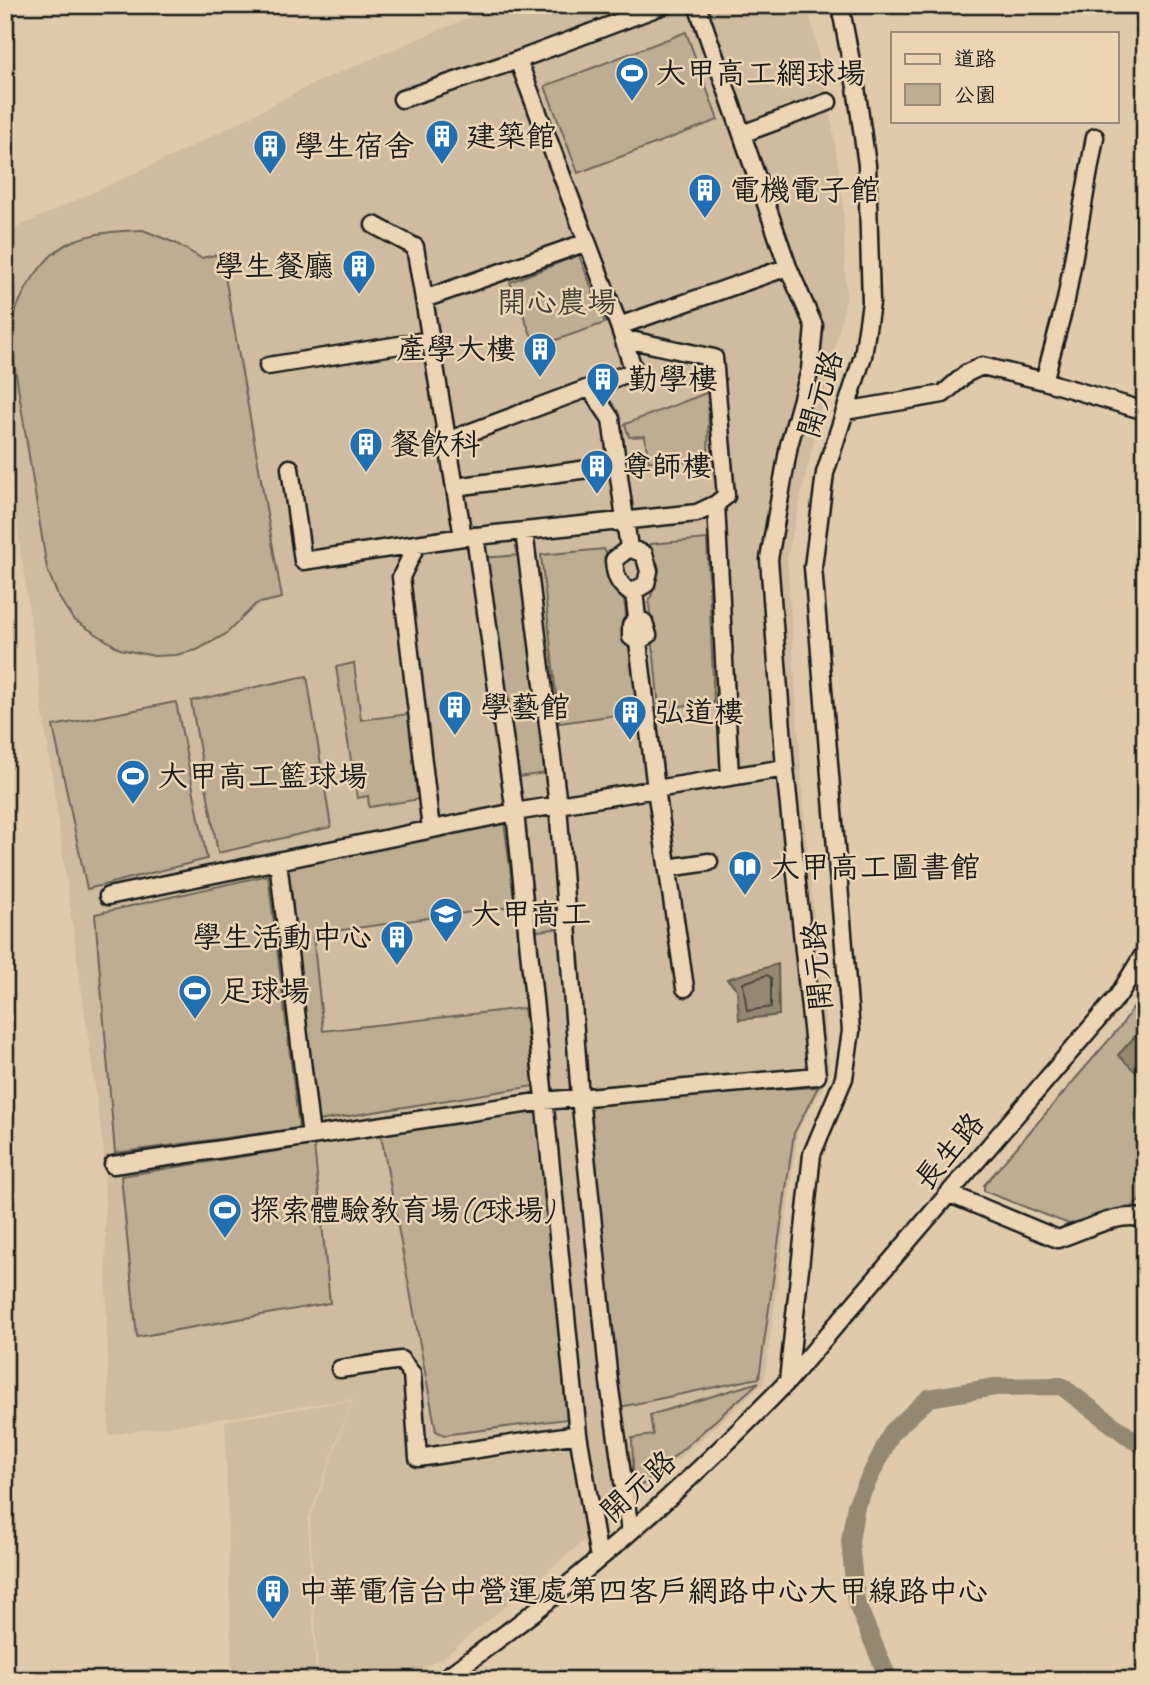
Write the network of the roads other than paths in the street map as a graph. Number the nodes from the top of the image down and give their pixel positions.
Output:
1 (664, 5) edge
2 (698, 5) edge
3 (839, 5) edge
4 (518, 60) junction
5 (402, 100) dead end
6 (828, 102) dead end
7 (742, 134) junction
8 (1095, 137) dead end
9 (374, 225) dead end
10 (587, 242) junction
11 (788, 267) junction
12 (424, 299) junction
13 (620, 326) junction
14 (431, 340) junction
15 (268, 366) dead end
16 (1044, 381) junction
17 (590, 388) junction
18 (845, 411) junction
19 (1145, 411) edge
20 (447, 441) junction
21 (618, 464) junction
22 (290, 468) dead end
23 (455, 487) junction
24 (716, 504) junction
25 (625, 521) junction
26 (524, 531) junction
27 (469, 537) junction
28 (417, 544) junction
29 (629, 548) junction
30 (634, 591) junction
31 (785, 768) junction
32 (730, 777) junction
33 (656, 789) junction
34 (558, 805) junction
35 (515, 812) junction
36 (431, 829) junction
37 (278, 861) junction
38 (709, 862) dead end
39 (668, 868) junction
40 (108, 896) dead end
41 (1145, 952) edge
42 (685, 988) dead end
43 (580, 1097) junction
44 (544, 1101) junction
45 (311, 1136) junction
46 (113, 1165) dead end
47 (950, 1194) junction
48 (1145, 1220) edge
49 (340, 1369) dead end
50 (788, 1381) junction
51 (578, 1434) junction
52 (629, 1531) junction
53 (599, 1558) junction
54 (442, 1680) edge

1 - 4 street
2 - 7 street
3 - 18 street, 開元路
4 - 5 street
4 - 10 street
6 - 7 street
7 - 11 street
8 - 16 street
9 - 12 street
10 - 12 street
10 - 13 street
11 - 13 street
11 - 31 street
12 - 14 street
13 - 17 street
13 - 24 street
14 - 15 street
14 - 20 street
16 - 18 street
16 - 19 street
17 - 20 street
17 - 21 street
18 - 50 street, 開元路
20 - 23 street
21 - 23 street
21 - 25 street
22 - 28 street
23 - 27 street
24 - 25 street
24 - 32 street
25 - 26 street
25 - 29 street
26 - 27 street
26 - 34 street
27 - 28 street
27 - 35 street
28 - 36 street
29 - 30 street
29 - 30 street
30 - 33 street
31 - 32 street
31 - 43 street
32 - 33 street
33 - 34 street
33 - 39 street
34 - 35 street
34 - 43 street
35 - 36 street
35 - 44 street
36 - 37 street
37 - 40 street
37 - 45 street
38 - 39 street
39 - 42 street
41 - 47 street, 長生路
43 - 44 street
43 - 52 street
44 - 45 street
44 - 51 street
45 - 46 street
47 - 48 street
47 - 50 street, 長生路
49 - 51 street
50 - 52 street, 開元路
51 - 53 street
52 - 53 street, 開元路
53 - 54 street, 開元路

